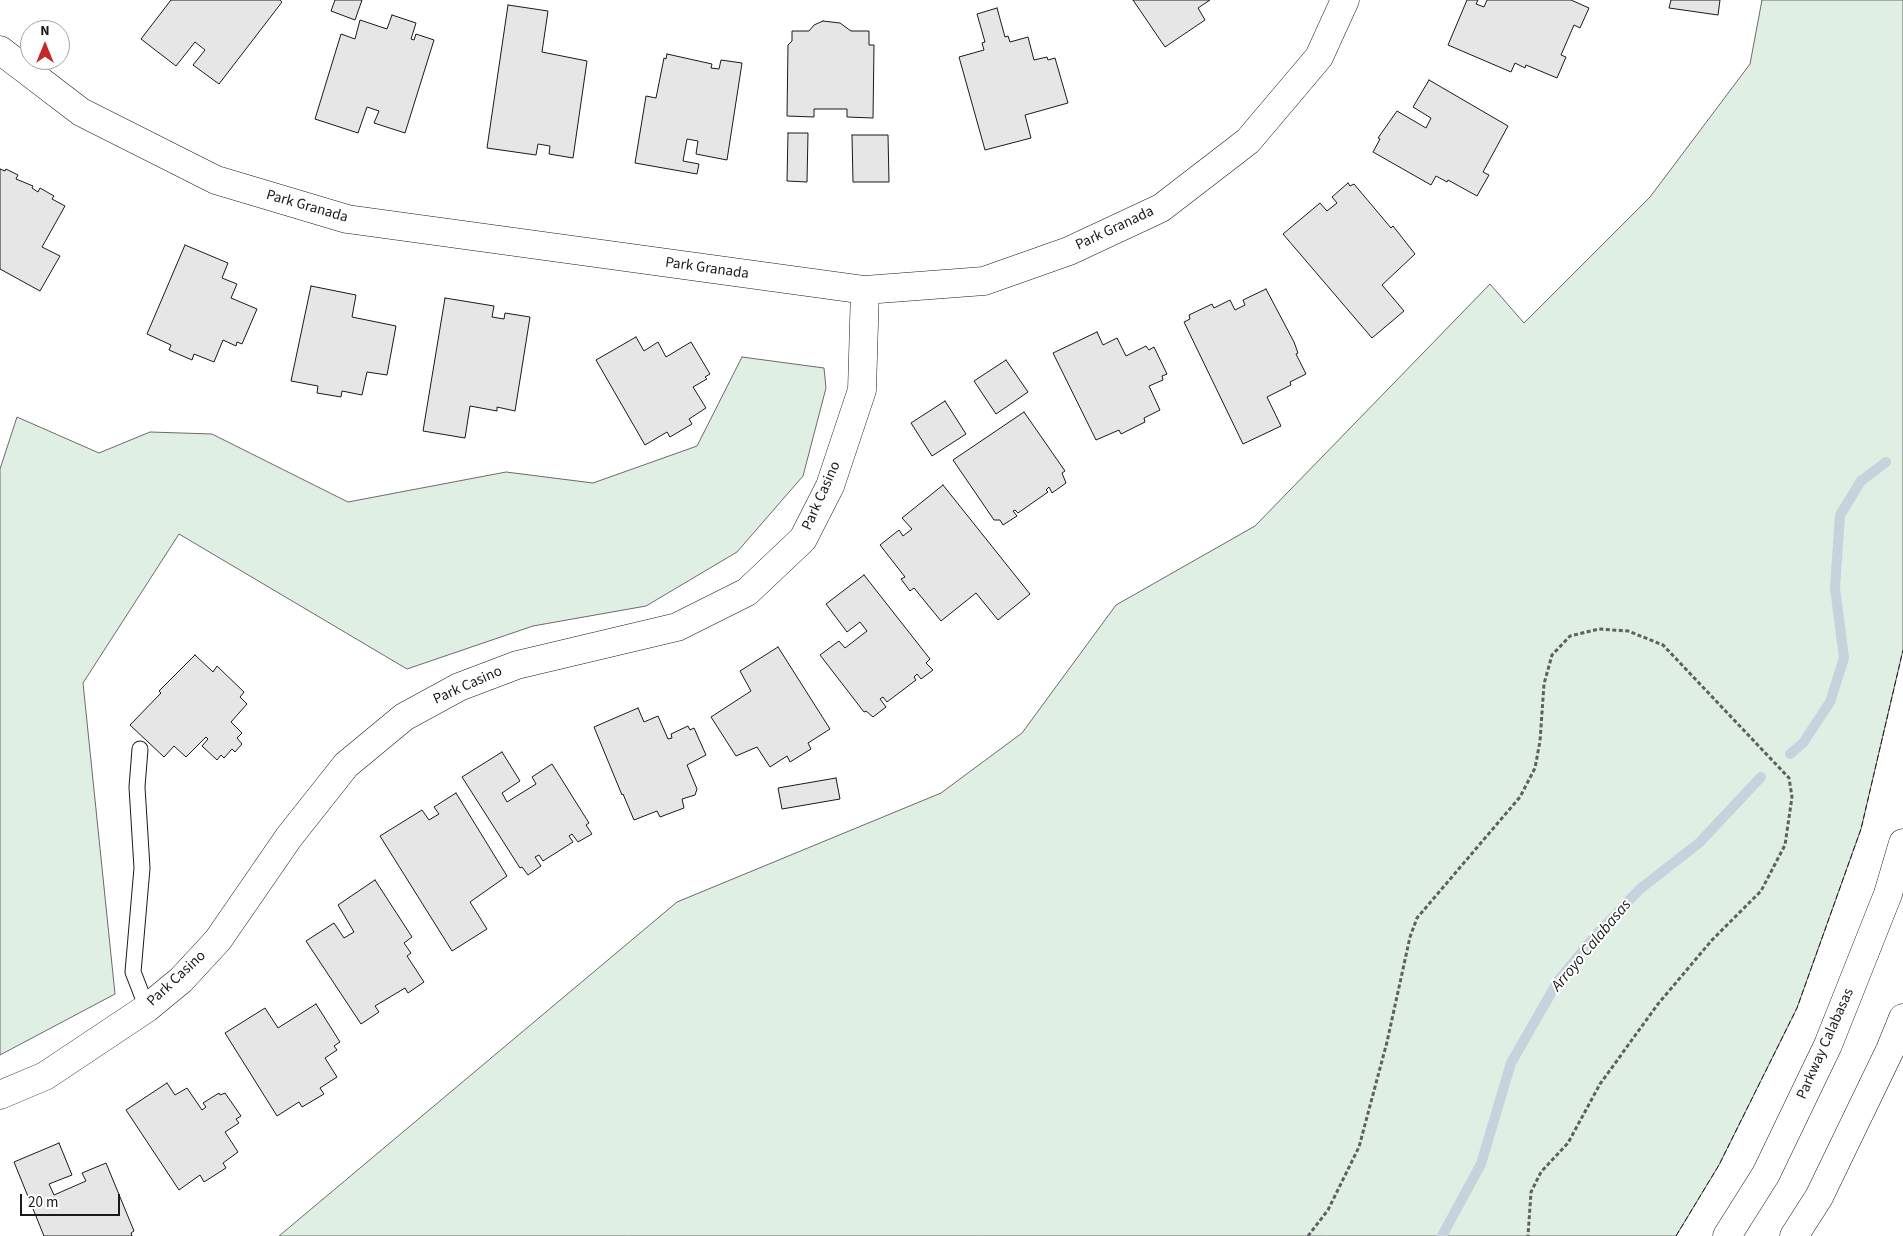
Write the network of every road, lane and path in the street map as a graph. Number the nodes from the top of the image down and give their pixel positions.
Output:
1 (1345, 0) edge
2 (0, 50) edge
3 (865, 290) junction
4 (140, 749) dead end
5 (1903, 843) edge
6 (147, 1008) junction
7 (1903, 1018) edge
8 (0, 1095) edge
9 (1308, 1236) edge
10 (1528, 1236) edge
11 (1727, 1236) edge
12 (1794, 1236) edge

1 - 3 street, Park Granada
2 - 3 street, Park Granada
3 - 6 street, Park Casino
4 - 6 lane
5 - 11 street, Parkway Calabasas
6 - 8 street, Park Casino
7 - 12 street
9 - 10 path

